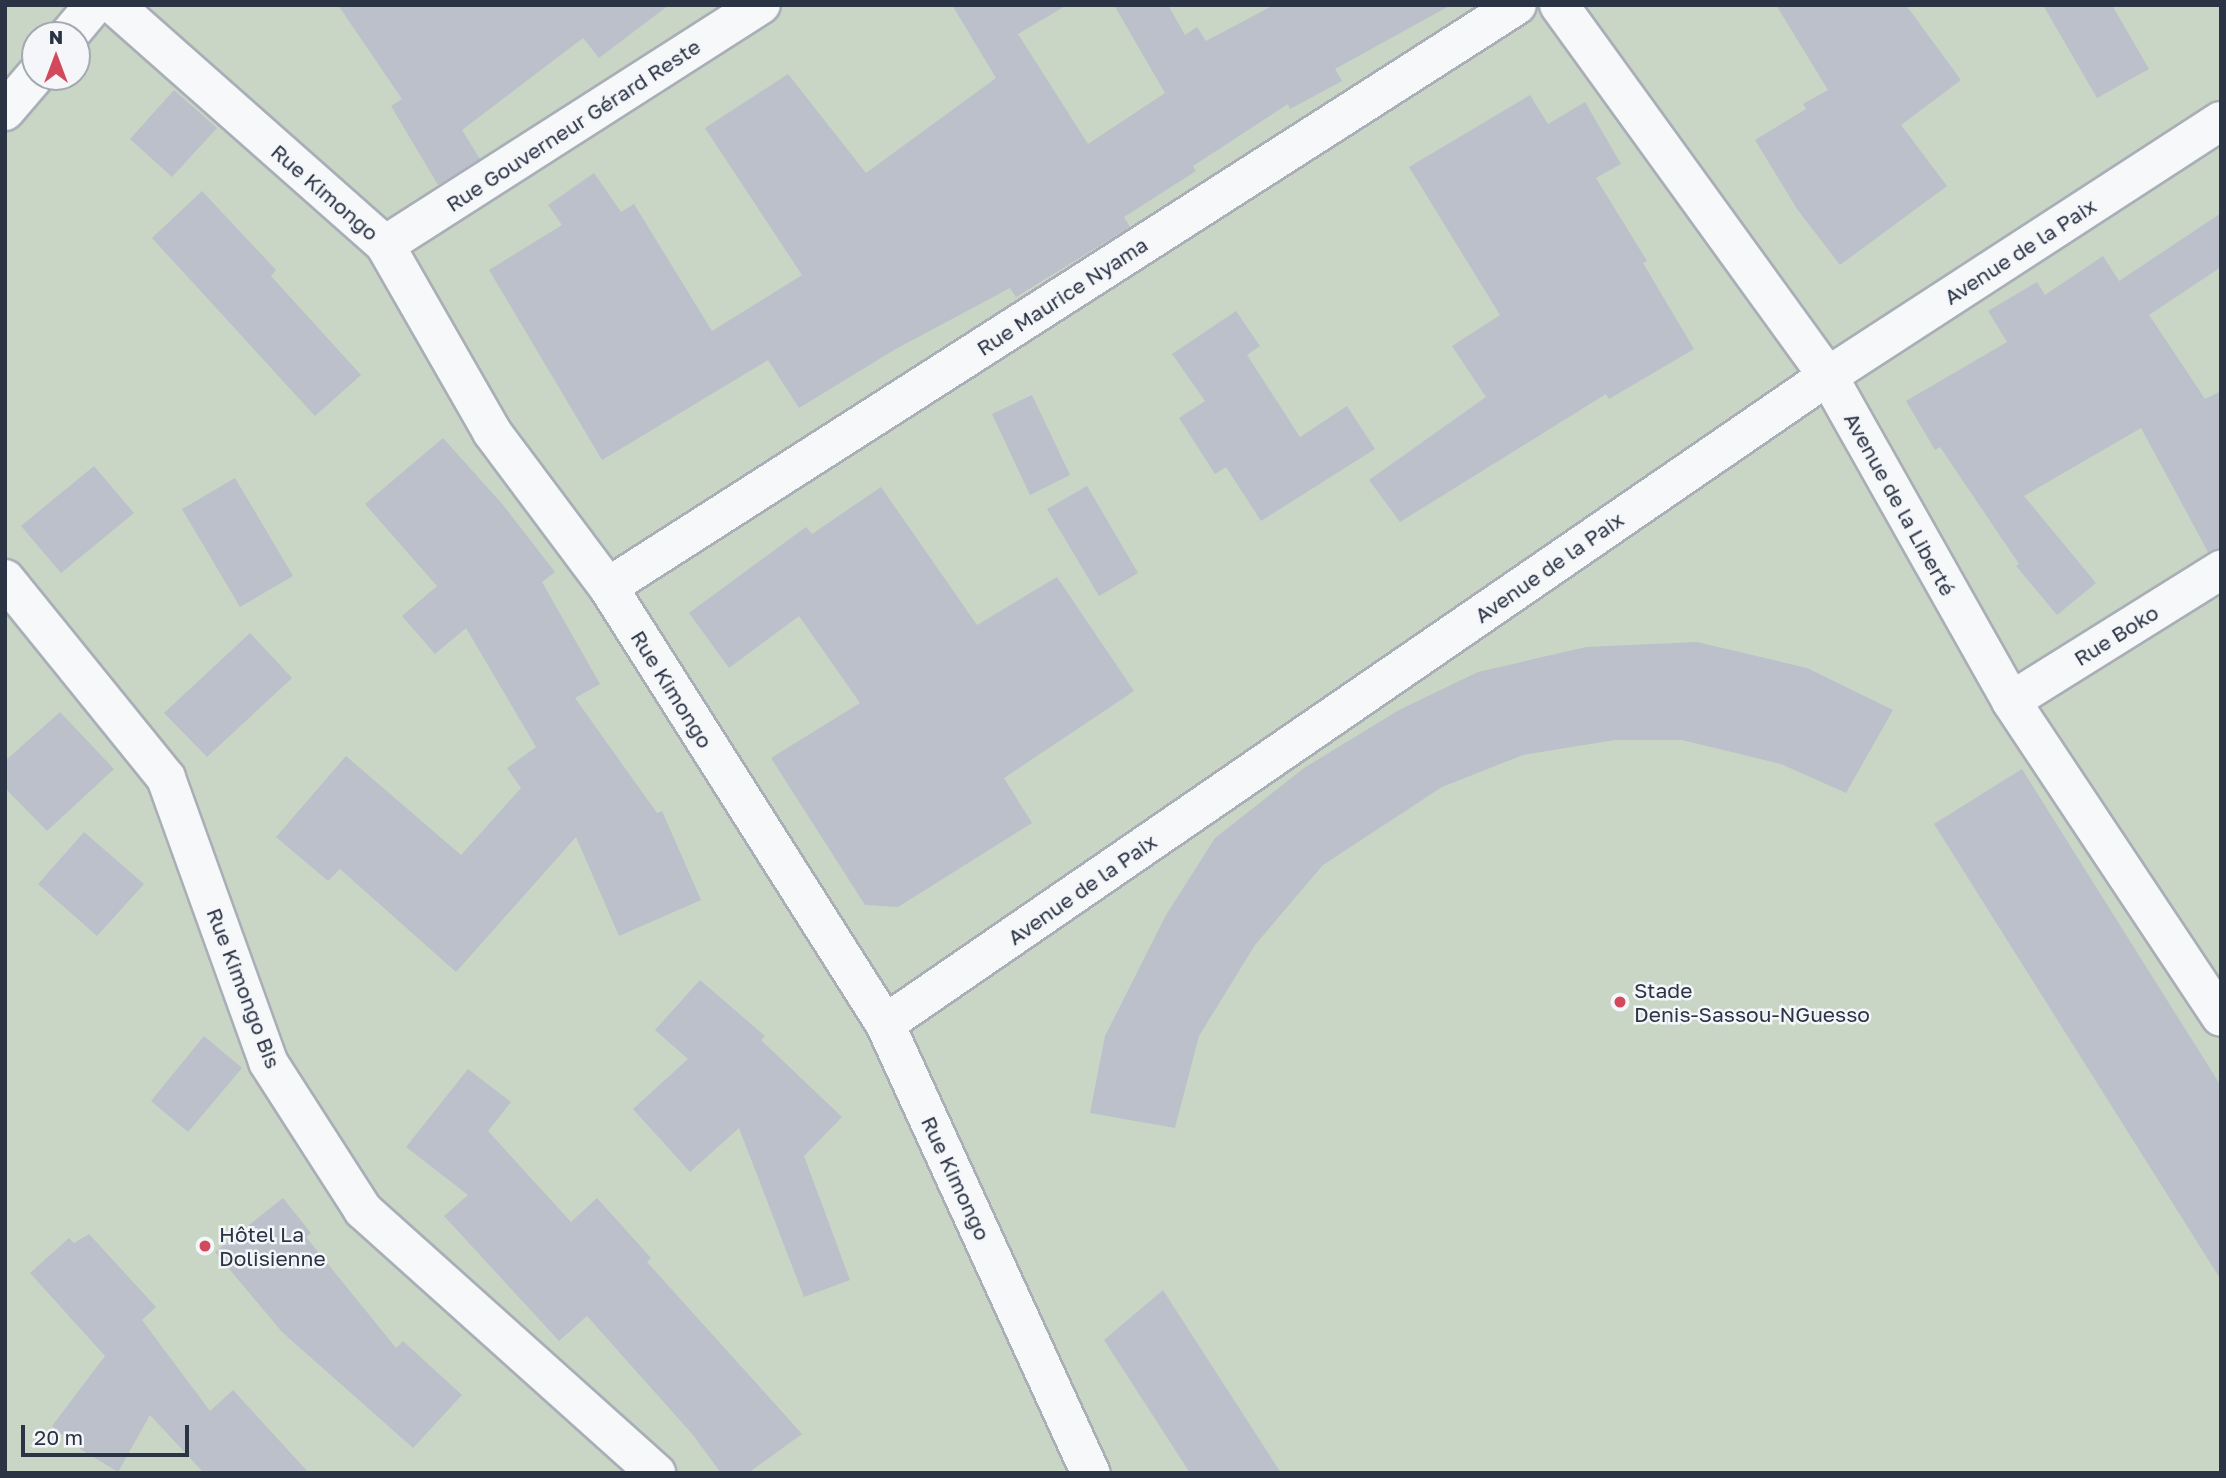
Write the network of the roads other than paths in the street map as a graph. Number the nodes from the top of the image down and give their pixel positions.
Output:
1 (94, 5) edge
2 (114, 5) edge
3 (761, 5) edge
4 (1517, 5) edge
5 (1559, 5) edge
6 (81, 21) edge
7 (22, 91) edge
8 (5, 111) edge
9 (2221, 121) edge
10 (385, 245) junction
11 (1828, 376) junction
12 (2221, 570) edge
13 (5, 579) edge
14 (607, 587) junction
15 (2011, 701) junction
16 (2221, 1017) edge
17 (885, 1024) junction
18 (656, 1473) edge
19 (1091, 1473) edge

1 - 6 street
2 - 10 street, Rue Kimongo
3 - 10 street, Rue Gouverneur Gérard Reste
4 - 14 street, Rue Maurice Nyama
5 - 11 street, Avenue de la Liberté
7 - 8 street
9 - 11 street, Avenue de la Paix
10 - 14 street, Rue Kimongo
11 - 15 street, Avenue de la Liberté
11 - 17 street, Avenue de la Paix
12 - 15 street, Rue Boko
13 - 18 street, Rue Kimongo Bis
14 - 17 street, Rue Kimongo
15 - 16 street, Avenue de la Liberté
17 - 19 street, Rue Kimongo

